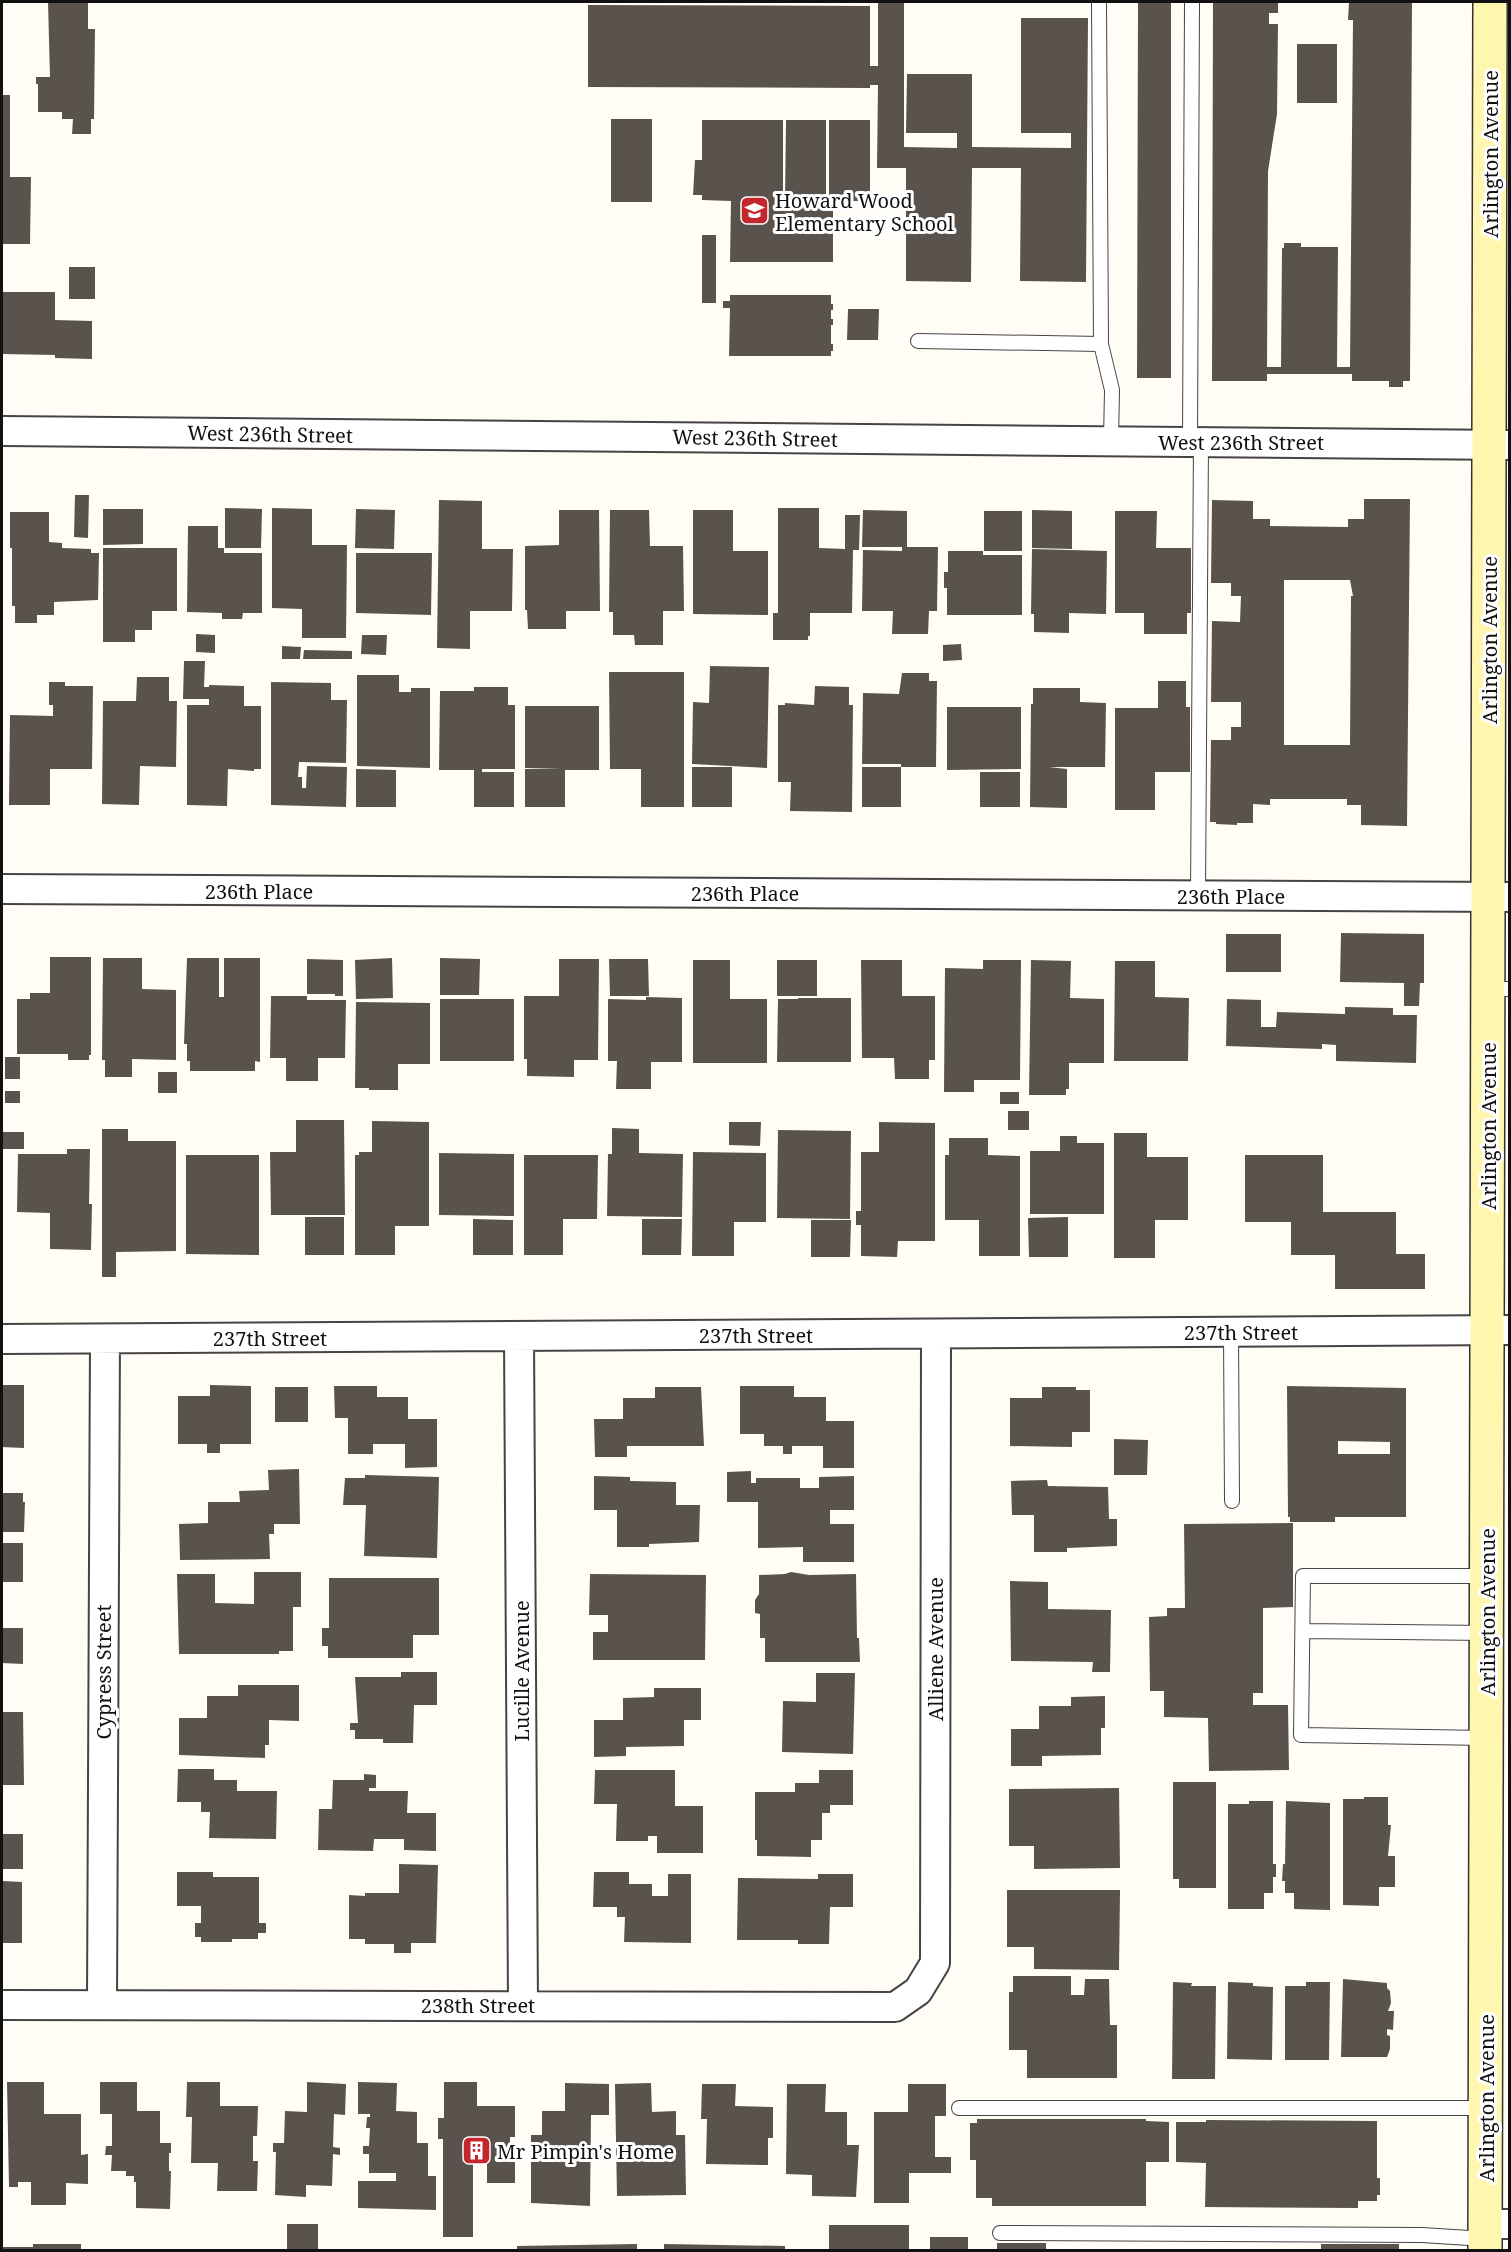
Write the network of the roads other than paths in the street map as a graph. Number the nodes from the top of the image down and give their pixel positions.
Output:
1 (1099, 2) edge
2 (1192, 2) edge
3 (1490, 2) edge
4 (918, 341) dead end
5 (1101, 344) junction
6 (2, 432) edge
7 (1111, 441) junction
8 (1195, 442) junction
9 (1499, 445) edge
10 (2, 889) edge
11 (1198, 896) junction
12 (1499, 897) edge
13 (1499, 989) edge
14 (1498, 1330) edge
15 (1231, 1332) junction
16 (936, 1334) junction
17 (519, 1336) junction
18 (2, 1339) edge
19 (105, 1340) junction
20 (1232, 1501) dead end
21 (1487, 1576) junction
22 (1303, 1630) junction
23 (1487, 1633) junction
24 (1487, 1738) junction
25 (935, 1963) joint
26 (102, 2004) junction
27 (2, 2005) edge
28 (523, 2005) junction
29 (959, 2108) dead end
30 (1486, 2108) junction
31 (1000, 2233) dead end
32 (1491, 2234) edge

1 - 5 lane
2 - 8 lane
3 - 9 main road, Arlington Avenue
4 - 5 lane
5 - 7 lane
6 - 7 street, West 236th Street
7 - 8 street, West 236th Street
8 - 9 street, West 236th Street
8 - 11 lane
9 - 12 main road, Arlington Avenue
10 - 11 street, 236th Place
11 - 12 street, 236th Place
12 - 13 main road, Arlington Avenue
13 - 14 main road, Arlington Avenue
14 - 15 street, 237th Street
14 - 21 main road, Arlington Avenue
15 - 16 street, 237th Street
15 - 20 lane
16 - 17 street, 237th Street
16 - 25 street, Alliene Avenue
17 - 19 street, 237th Street
17 - 28 street, Lucille Avenue
18 - 19 street, 237th Street
19 - 26 street, Cypress Street
21 - 22 lane
21 - 23 main road, Arlington Avenue
22 - 23 lane
22 - 24 lane
23 - 24 main road, Arlington Avenue
24 - 30 main road, Arlington Avenue
25 - 28 street, 238th Street
26 - 27 street, 238th Street
26 - 28 street, 238th Street
29 - 30 lane
30 - 32 main road, Arlington Avenue
31 - 32 lane

